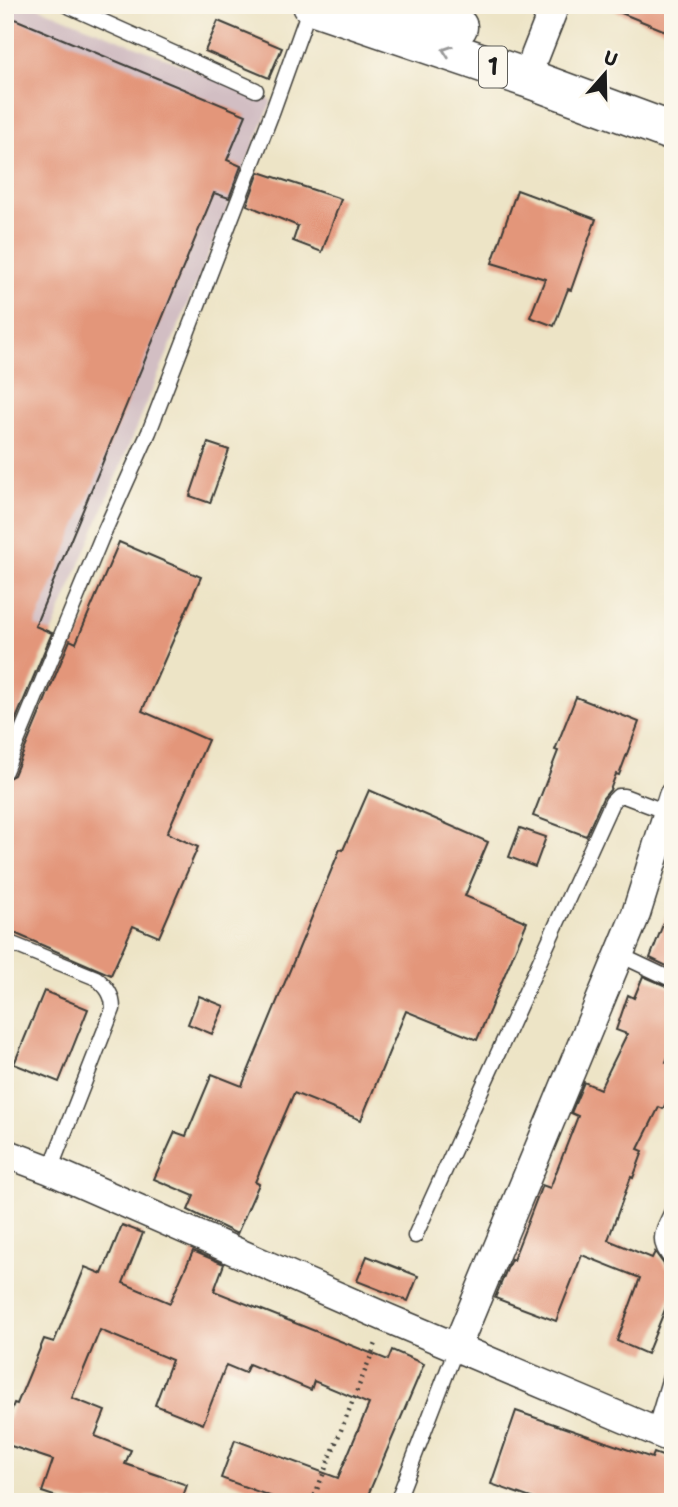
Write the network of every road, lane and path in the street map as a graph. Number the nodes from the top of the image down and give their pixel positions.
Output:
1 (66, 5) edge
2 (311, 5) edge
3 (397, 5) edge
4 (555, 5) edge
5 (535, 56) junction
6 (256, 90) dead end
7 (673, 107) edge
8 (673, 132) edge
9 (5, 771) edge
10 (671, 805) edge
11 (5, 941) edge
12 (620, 955) junction
13 (673, 980) edge
14 (5, 1153) edge
15 (50, 1170) junction
16 (673, 1209) edge
17 (415, 1236) dead end
18 (673, 1261) edge
19 (387, 1318) junction
20 (457, 1346) junction
21 (673, 1367) edge
22 (663, 1435) edge
23 (400, 1494) dead end
24 (312, 1502) edge

1 - 6 lane
8 -> 2 highway, 1
2 - 9 lane
3 - 5 highway, 1
4 - 5 street
5 - 7 highway, 1
10 - 12 street
10 - 17 lane
11 - 15 lane
12 - 13 lane
12 - 20 street
14 - 15 street
15 - 19 street
16 - 18 lane
19 - 20 street
19 - 24 path
20 - 22 street
20 - 23 lane
21 - 22 lane

